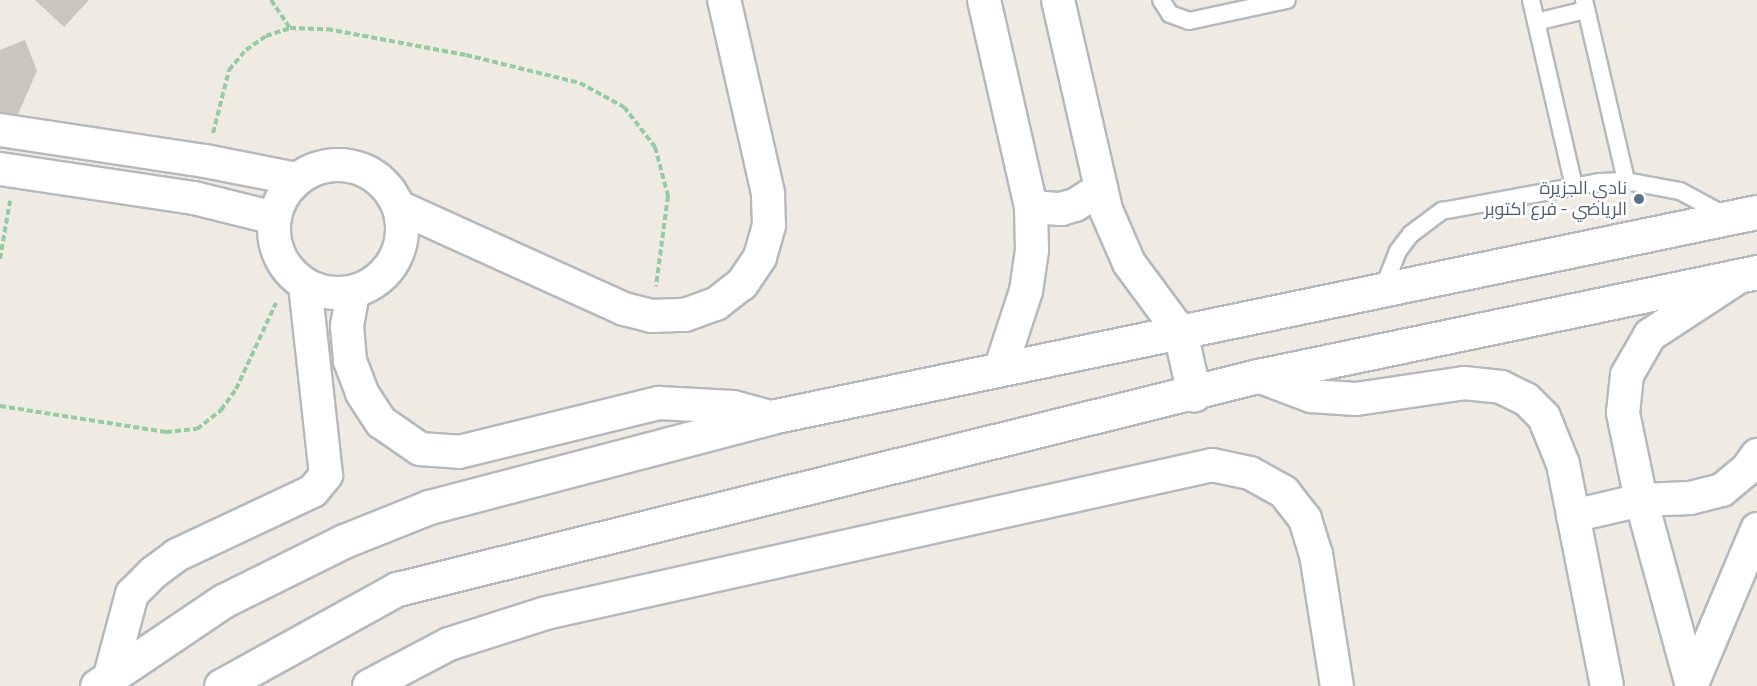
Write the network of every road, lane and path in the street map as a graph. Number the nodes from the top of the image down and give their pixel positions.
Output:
1 (271, 0) edge
2 (724, 0) edge
3 (984, 0) edge
4 (1058, 0) edge
5 (1161, 0) edge
6 (1287, 0) edge
7 (1531, 0) edge
8 (1585, 5) edge
9 (1536, 22) junction
10 (290, 28) junction
11 (0, 130) edge
12 (205, 161) junction
13 (7, 170) edge
14 (297, 179) junction
15 (1626, 181) junction
16 (1574, 186) junction
17 (1101, 189) junction
18 (399, 207) junction
19 (1031, 207) junction
20 (1743, 215) edge
21 (274, 218) junction
22 (0, 259) edge
23 (1749, 274) edge
24 (298, 279) junction
25 (1383, 290) junction
26 (353, 292) junction
27 (652, 316) junction
28 (1180, 332) junction
29 (1000, 370) junction
30 (1258, 376) junction
31 (1194, 394) junction
32 (0, 406) edge
33 (771, 417) junction
34 (1757, 455) edge
35 (1641, 500) junction
36 (1573, 516) junction
37 (1757, 529) edge
38 (104, 681) edge
39 (1692, 685) edge
40 (221, 686) edge
41 (369, 686) edge
42 (1337, 686) edge
43 (1606, 686) edge

1 - 10 path
2 - 27 street
3 - 19 street
4 - 17 street
5 - 6 lane
7 - 9 lane
8 - 9 lane
8 - 15 lane
9 - 16 lane
10 - 12 path
10 - 27 path
11 - 12 street
12 - 14 street
13 - 21 street
13 - 22 path
14 - 18 street
14 - 21 street
15 - 16 lane
15 - 20 lane
16 - 25 lane
17 - 19 street
17 - 28 street
18 - 26 street
18 - 27 street
19 - 29 street
20 - 25 street
21 - 24 street
23 - 30 street
23 - 35 street
24 - 26 street
24 - 32 path
24 - 38 street
25 - 28 street
26 - 33 street
28 - 29 street
28 - 31 street
29 - 33 street
30 - 31 street
30 - 36 street
31 - 40 street
33 - 38 street
34 - 35 street
35 - 36 street
35 - 39 street
36 - 43 street
37 - 39 street
41 - 42 street

